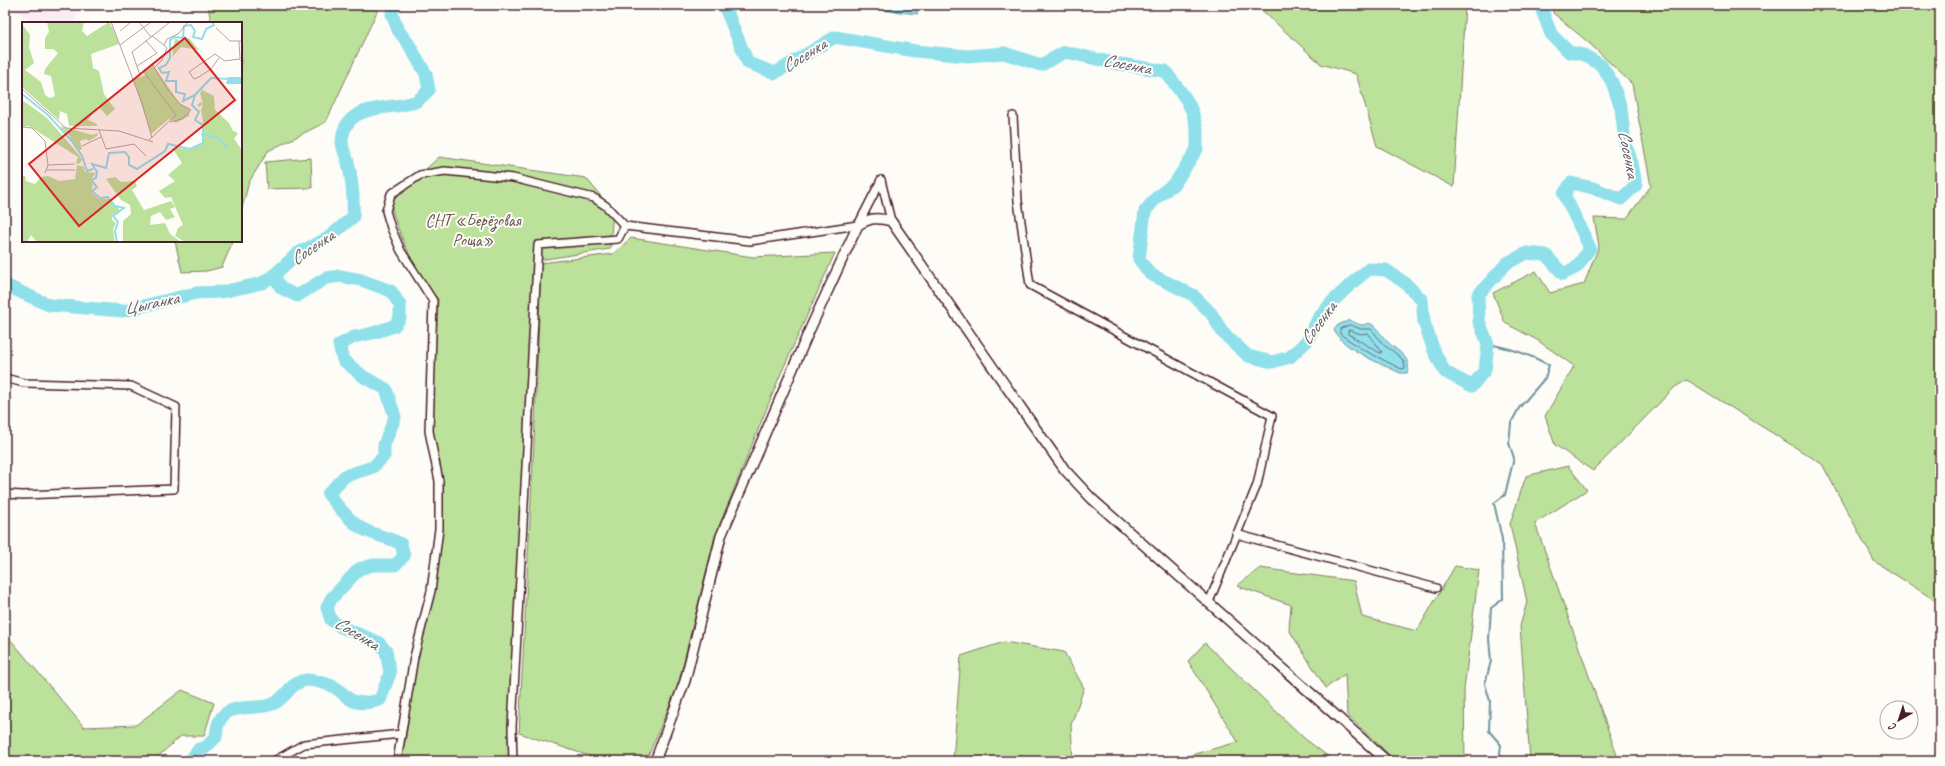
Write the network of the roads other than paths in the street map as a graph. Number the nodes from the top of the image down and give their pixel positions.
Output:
1 (1013, 116) dead end
2 (891, 221) junction
3 (858, 225) junction
4 (625, 226) junction
5 (5, 378) edge
6 (5, 494) edge
7 (1236, 534) junction
8 (1436, 588) dead end
9 (1209, 602) junction
10 (401, 734) junction
11 (274, 761) edge
12 (397, 761) edge
13 (513, 761) edge
14 (655, 761) edge
15 (1387, 761) edge

1 - 7 street
2 - 3 street
2 - 3 street
2 - 9 street
3 - 4 street
3 - 14 street
4 - 10 street
4 - 13 street
5 - 6 street
7 - 8 street
7 - 9 street
9 - 15 street
10 - 11 street
10 - 12 street

